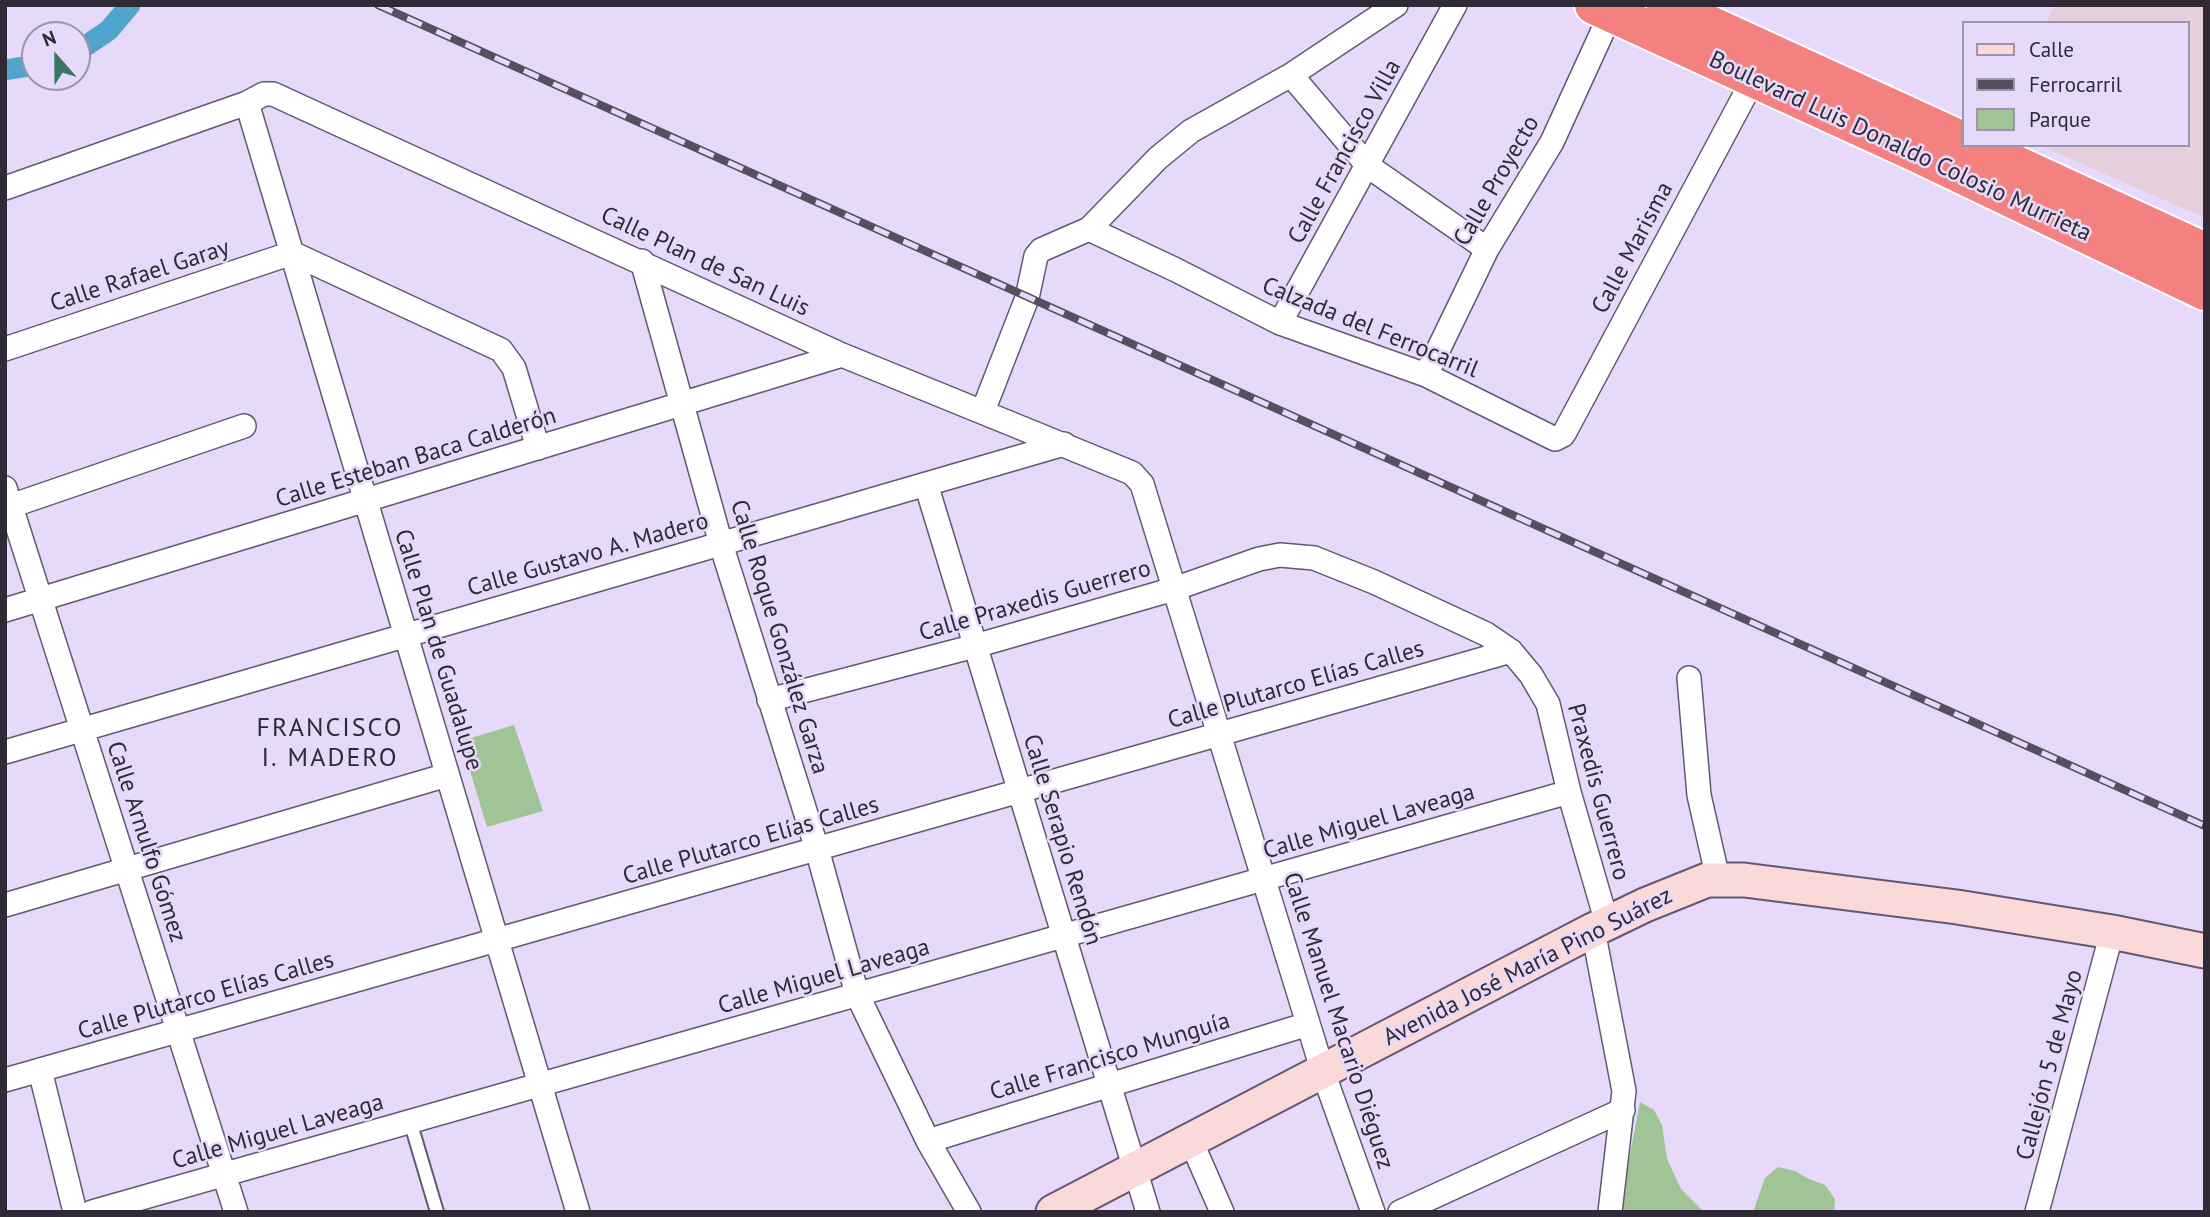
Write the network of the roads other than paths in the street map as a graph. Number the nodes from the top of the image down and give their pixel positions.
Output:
1 (1396, 5) edge
2 (1455, 5) edge
3 (1603, 9) edge
4 (1683, 9) edge
5 (1291, 75) junction
6 (1754, 78) junction
7 (247, 103) junction
8 (1962, 141) edge
9 (1976, 147) edge
10 (1368, 166) junction
11 (5, 188) edge
12 (1089, 229) junction
13 (1487, 249) junction
14 (2205, 252) edge
15 (292, 253) junction
16 (642, 261) junction
17 (2205, 291) edge
18 (1280, 323) junction
19 (5, 349) edge
20 (842, 355) junction
21 (1426, 375) junction
22 (682, 404) junction
23 (983, 411) junction
24 (244, 426) dead end
25 (1555, 439) joint
26 (1064, 444) junction
27 (538, 448) junction
28 (926, 484) junction
29 (1142, 484) joint
30 (366, 500) junction
31 (7, 501) edge
32 (721, 544) junction
33 (1314, 558) joint
34 (1174, 589) junction
35 (41, 600) junction
36 (5, 610) edge
37 (406, 635) junction
38 (975, 646) junction
39 (1511, 652) junction
40 (1689, 678) dead end
41 (769, 700) junction
42 (82, 729) junction
43 (1219, 735) junction
44 (5, 752) edge
45 (447, 775) junction
46 (1019, 792) junction
47 (1569, 792) junction
48 (817, 849) junction
49 (127, 869) junction
50 (1264, 879) junction
51 (1718, 879) junction
52 (5, 905) edge
53 (1616, 919) junction
54 (2112, 932) junction
55 (1063, 936) junction
56 (497, 941) junction
57 (2205, 951) edge
58 (857, 994) junction
59 (1308, 1024) junction
60 (178, 1031) junction
61 (40, 1070) junction
62 (1323, 1072) junction
63 (5, 1080) edge
64 (540, 1084) junction
65 (1109, 1084) junction
66 (1623, 1110) junction
67 (410, 1121) junction
68 (928, 1141) junction
69 (1191, 1141) junction
70 (1135, 1171) junction
71 (224, 1175) junction
72 (75, 1212) edge
73 (92, 1212) edge
74 (236, 1212) edge
75 (437, 1212) edge
76 (578, 1212) edge
77 (968, 1212) edge
78 (1053, 1212) edge
79 (1148, 1212) edge
80 (1222, 1212) edge
81 (1373, 1212) edge
82 (1400, 1212) edge
83 (1610, 1212) edge
84 (2037, 1212) edge

1 - 5 street
2 - 10 street, Calle Francisco Villa
3 - 6 highway, Boulevard Luis Donaldo Colosio Murrieta
3 - 13 street, Calle Proyecto
4 - 8 highway, Boulevard Luis Donaldo Colosio Murrieta
5 - 10 street
5 - 12 street
6 - 17 highway, Boulevard Luis Donaldo Colosio Murrieta
6 - 25 street, Calle Marisma
7 - 11 street, Calle Plan de San Luis
7 - 15 street, Calle Plan de Guadalupe
7 - 16 street, Calle Plan de San Luis
9 - 14 highway, Boulevard Luis Donaldo Colosio Murrieta
10 - 13 street
10 - 18 street, Calle Francisco Villa
12 - 18 street, Calzada del Ferrocarril
12 - 23 street
13 - 21 street, Calle Proyecto
15 - 19 street, Calle Rafael Garay
15 - 27 street
15 - 30 street, Calle Plan de Guadalupe
16 - 20 street, Calle Plan de San Luis
16 - 22 street, Calle Roque González Garza
18 - 21 street, Calzada del Ferrocarril
20 - 22 street, Calle Esteban Baca Calderón
20 - 23 street, Calle Plan de San Luis
21 - 25 street, Calzada del Ferrocarril
22 - 27 street, Calle Esteban Baca Calderón
22 - 32 street, Calle Roque González Garza
23 - 26 street, Calle Plan de San Luis
24 - 31 street
26 - 28 street, Calle Gustavo A. Madero
26 - 29 street, Calle Plan de San Luis
27 - 30 street, Calle Esteban Baca Calderón
28 - 32 street, Calle Gustavo A. Madero
28 - 38 street, Calle Serapio Rendón
29 - 34 street, Calle Manuel Macario Diéguez
30 - 35 street, Calle Esteban Baca Calderón
30 - 37 street, Calle Plan de Guadalupe
31 - 35 street, Calle Arnulfo Gómez
32 - 37 street, Calle Gustavo A. Madero
32 - 41 street, Calle Roque González Garza
33 - 34 street, Calle Praxedis Guerrero
33 - 39 street, Praxedis Guerrero
34 - 38 street, Calle Praxedis Guerrero
34 - 43 street, Calle Manuel Macario Diéguez
35 - 36 street, Calle Esteban Baca Calderón
35 - 42 street, Calle Arnulfo Gómez
37 - 42 street, Calle Gustavo A. Madero
37 - 45 street, Calle Plan de Guadalupe
38 - 41 street, Calle Praxedis Guerrero
38 - 46 street, Calle Serapio Rendón
39 - 43 street, Calle Plutarco Elías Calles
39 - 47 street, Praxedis Guerrero
40 - 51 street
41 - 48 street, Calle Roque González Garza
42 - 44 street, Calle Gustavo A. Madero
42 - 49 street, Calle Arnulfo Gómez
43 - 46 street, Calle Plutarco Elías Calles
43 - 50 street, Calle Manuel Macario Diéguez
45 - 49 street
45 - 56 street, Calle Plan de Guadalupe
46 - 48 street, Calle Plutarco Elías Calles
46 - 55 street, Calle Serapio Rendón
47 - 50 street, Calle Miguel Laveaga
47 - 53 street, Praxedis Guerrero
48 - 56 street, Calle Plutarco Elías Calles
48 - 58 street, Calle Roque González Garza
49 - 52 street
49 - 60 street, Calle Arnulfo Gómez
50 - 55 street, Calle Miguel Laveaga
50 - 59 street, Calle Manuel Macario Diéguez
51 - 53 street, Avenida José María Pino Suárez
51 - 54 street, Avenida José María Pino Suárez
53 - 62 street, Avenida José María Pino Suárez
53 - 66 street, Praxedis Guerrero
54 - 57 street, Avenida José María Pino Suárez
54 - 84 street, Callejón 5 de Mayo
55 - 58 street, Calle Miguel Laveaga
55 - 65 street, Calle Serapio Rendón
56 - 60 street, Calle Plutarco Elías Calles
56 - 64 street, Calle Plan de Guadalupe
58 - 64 street, Calle Miguel Laveaga
58 - 68 street, Calle Roque González Garza
59 - 62 street, Calle Manuel Macario Diéguez
59 - 65 street, Calle Francisco Munguía
60 - 61 street, Calle Plutarco Elías Calles
60 - 71 street, Calle Arnulfo Gómez
61 - 63 street, Calle Plutarco Elías Calles
61 - 72 street
62 - 69 street, Avenida José María Pino Suárez
62 - 81 street, Calle Manuel Macario Diéguez
64 - 67 street, Calle Miguel Laveaga
64 - 76 street, Calle Plan de Guadalupe
65 - 68 street, Calle Francisco Munguía
65 - 70 street, Calle Serapio Rendón
66 - 82 street
66 - 83 street, Praxedis Guerrero
67 - 71 street, Calle Miguel Laveaga
67 - 75 lane
68 - 77 street, Calle Roque González Garza
69 - 70 street, Avenida José María Pino Suárez
69 - 80 street
70 - 78 street, Avenida José María Pino Suárez
70 - 79 street, Calle Serapio Rendón
71 - 73 street, Calle Miguel Laveaga
71 - 74 street, Calle Arnulfo Gómez

